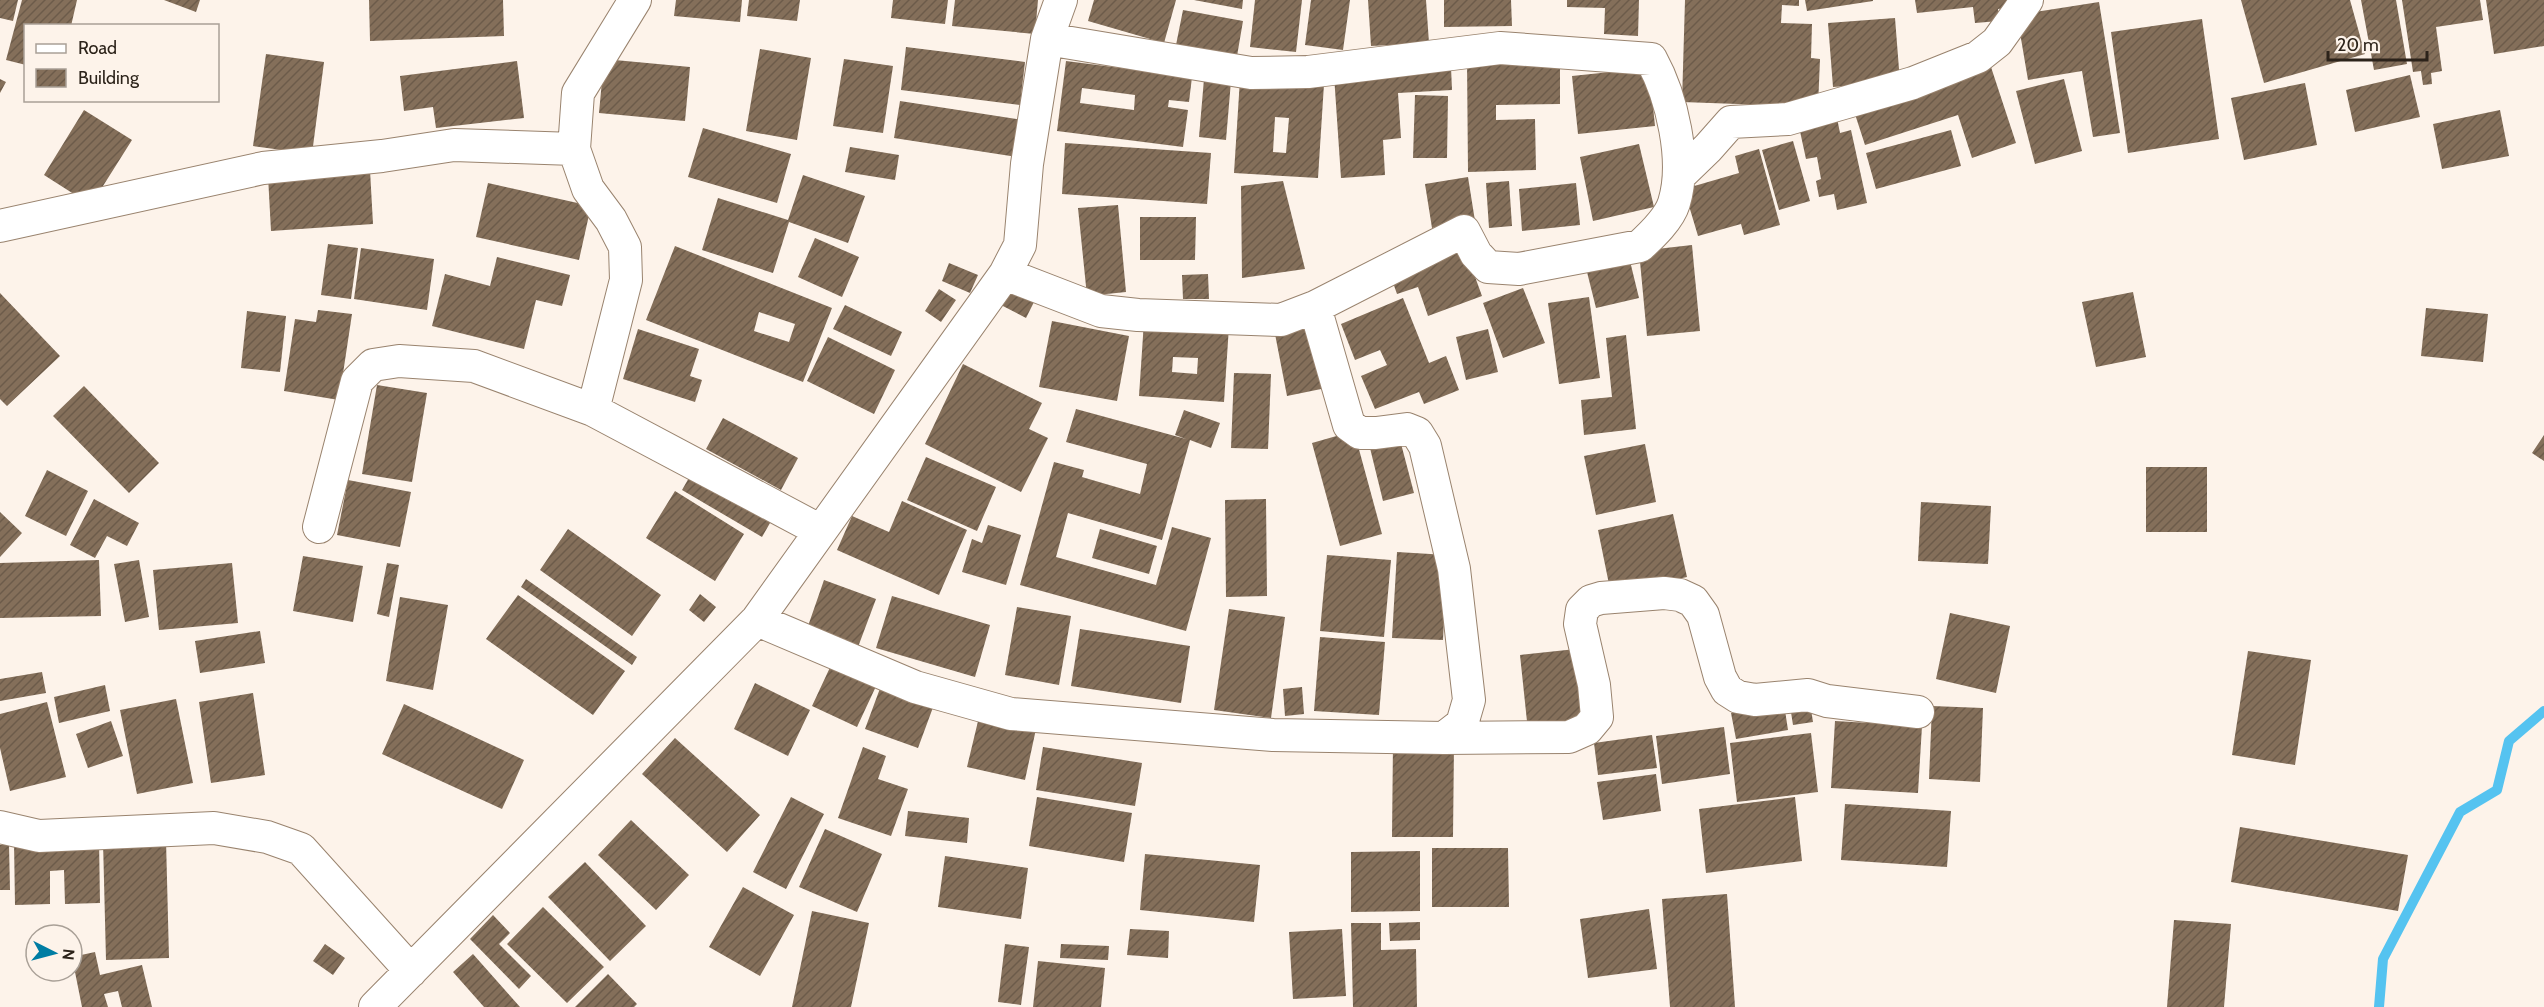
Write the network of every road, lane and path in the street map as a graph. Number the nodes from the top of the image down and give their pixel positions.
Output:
1 (635, 0) edge
2 (1061, 0) edge
3 (2027, 0) edge
4 (1047, 39) junction
5 (574, 148) junction
6 (1679, 176) junction
7 (0, 226) edge
8 (1005, 274) junction
9 (1316, 307) junction
10 (593, 410) junction
11 (319, 527) dead end
12 (819, 530) junction
13 (757, 620) junction
14 (1918, 712) dead end
15 (1444, 738) junction
16 (0, 827) edge
17 (411, 971) junction
18 (375, 1007) edge

1 - 5 street
2 - 4 street
3 - 6 street
4 - 6 street
4 - 8 street
5 - 7 street
5 - 10 street
6 - 9 street
8 - 9 street
8 - 12 street
9 - 15 street
10 - 11 street
10 - 12 street
12 - 13 street
13 - 15 street
13 - 17 street
14 - 15 street
16 - 17 street
17 - 18 street

